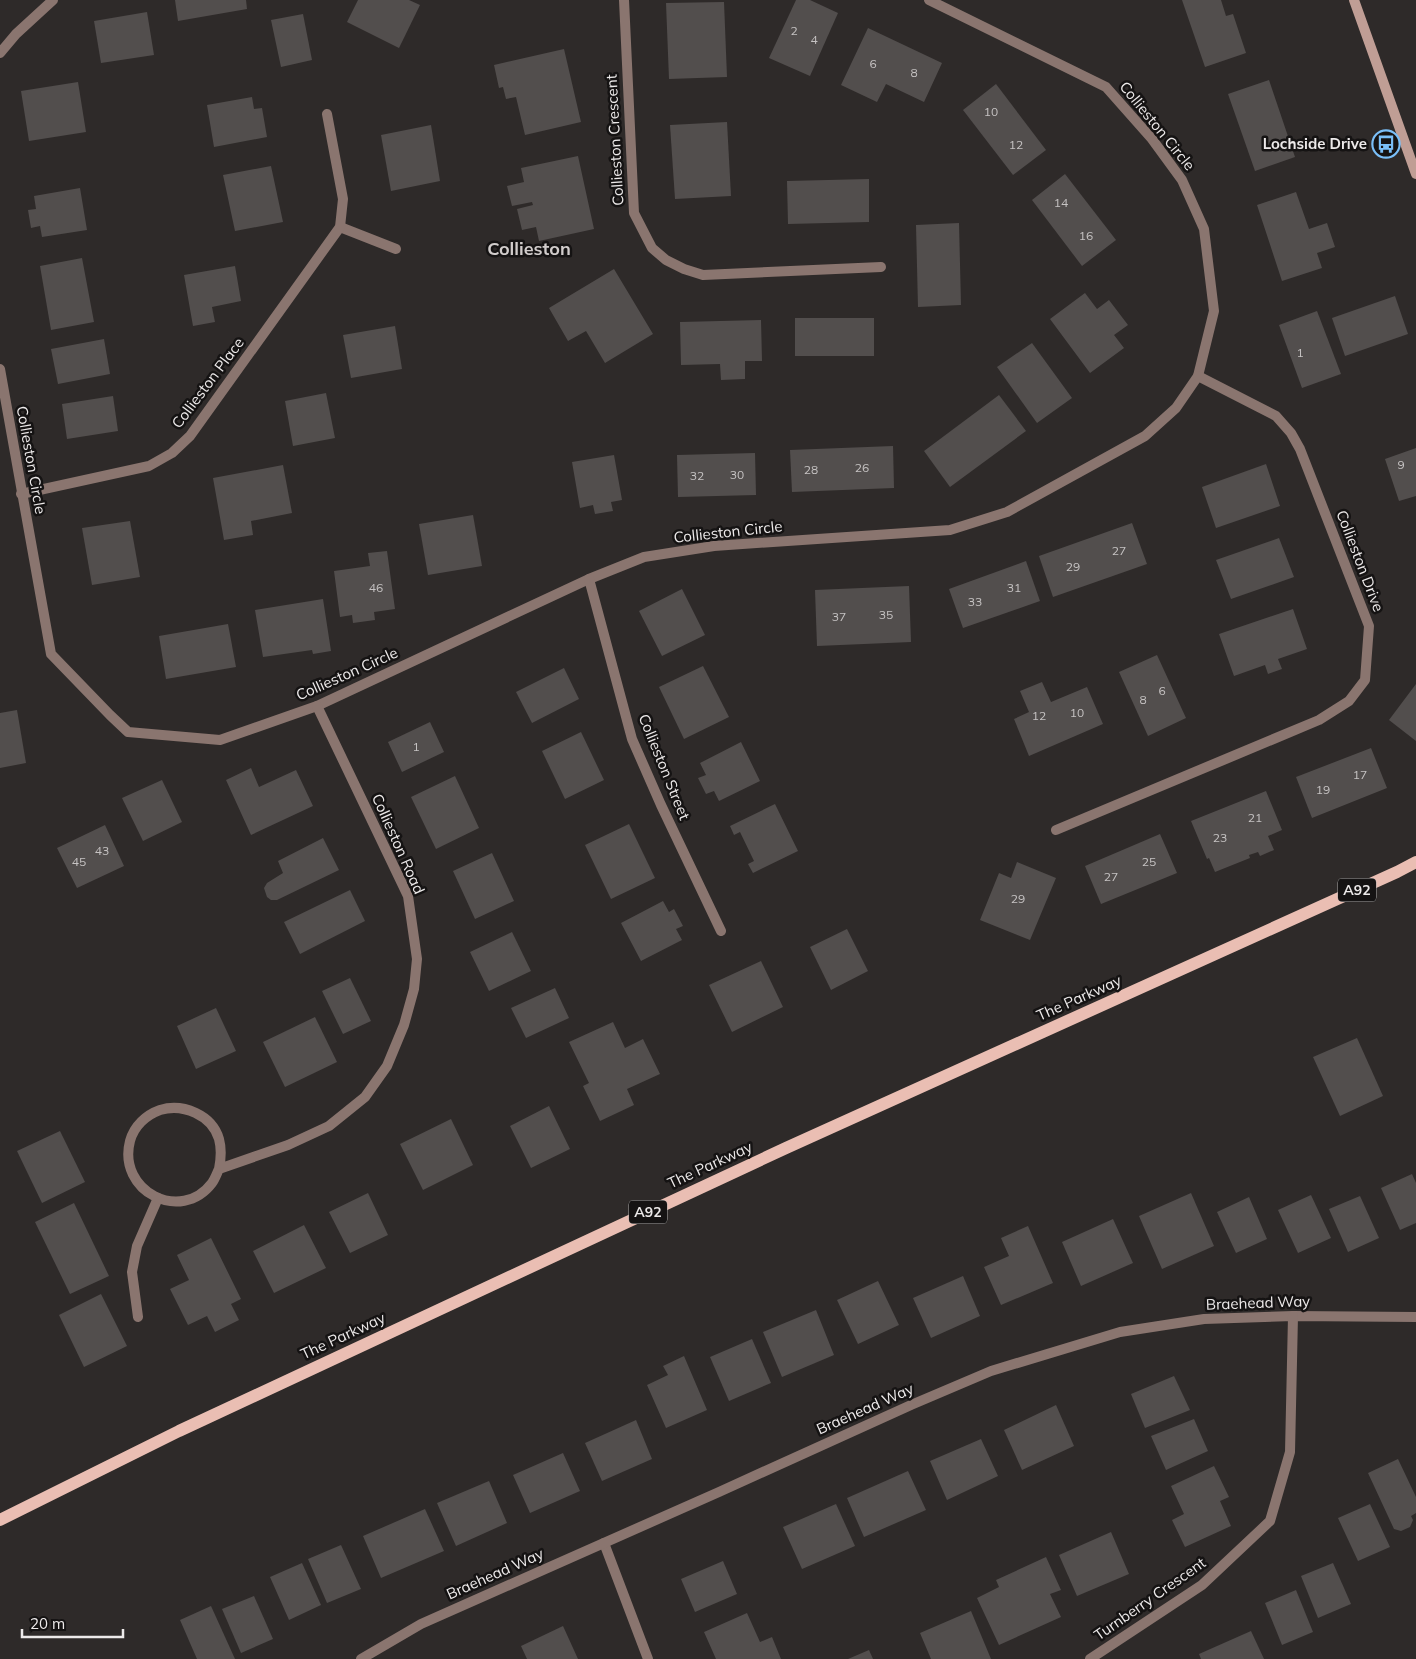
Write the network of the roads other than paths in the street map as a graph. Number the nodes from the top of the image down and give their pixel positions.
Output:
1 (54, 0) edge
2 (624, 0) edge
3 (929, 0) edge
4 (1354, 0) edge
5 (950, 4) edge
6 (0, 53) edge
7 (327, 114) dead end
8 (1416, 174) edge
9 (340, 227) junction
10 (396, 249) dead end
11 (881, 267) dead end
12 (0, 369) edge
13 (1198, 376) junction
14 (21, 494) junction
15 (588, 579) junction
16 (317, 706) junction
17 (1056, 830) dead end
18 (1415, 863) edge
19 (721, 931) dead end
20 (219, 1169) junction
21 (158, 1198) junction
22 (1293, 1316) junction
23 (138, 1317) dead end
24 (1416, 1317) edge
25 (0, 1520) edge
26 (604, 1543) junction
27 (361, 1659) edge
28 (648, 1659) edge
29 (1090, 1659) edge

1 - 6 street
2 - 11 street, Collieston Crescent
3 - 5 street, Collieston Circle
4 - 8 main road
5 - 13 street, Collieston Circle
7 - 9 street, Collieston Place
9 - 10 street
9 - 14 street, Collieston Place
12 - 14 street, Collieston Circle
13 - 15 street, Collieston Circle
13 - 17 street, Collieston Drive
14 - 16 street, Collieston Circle
15 - 16 street, Collieston Circle
15 - 19 street, Collieston Street
16 - 20 street, Collieston Road
18 - 25 main road, The Parkway / A92
20 - 21 street
20 - 21 street
21 - 23 street
22 - 24 street, Braehead Way
22 - 26 street, Braehead Way
22 - 29 street, Turnberry Crescent
26 - 27 street, Braehead Way
26 - 28 street

